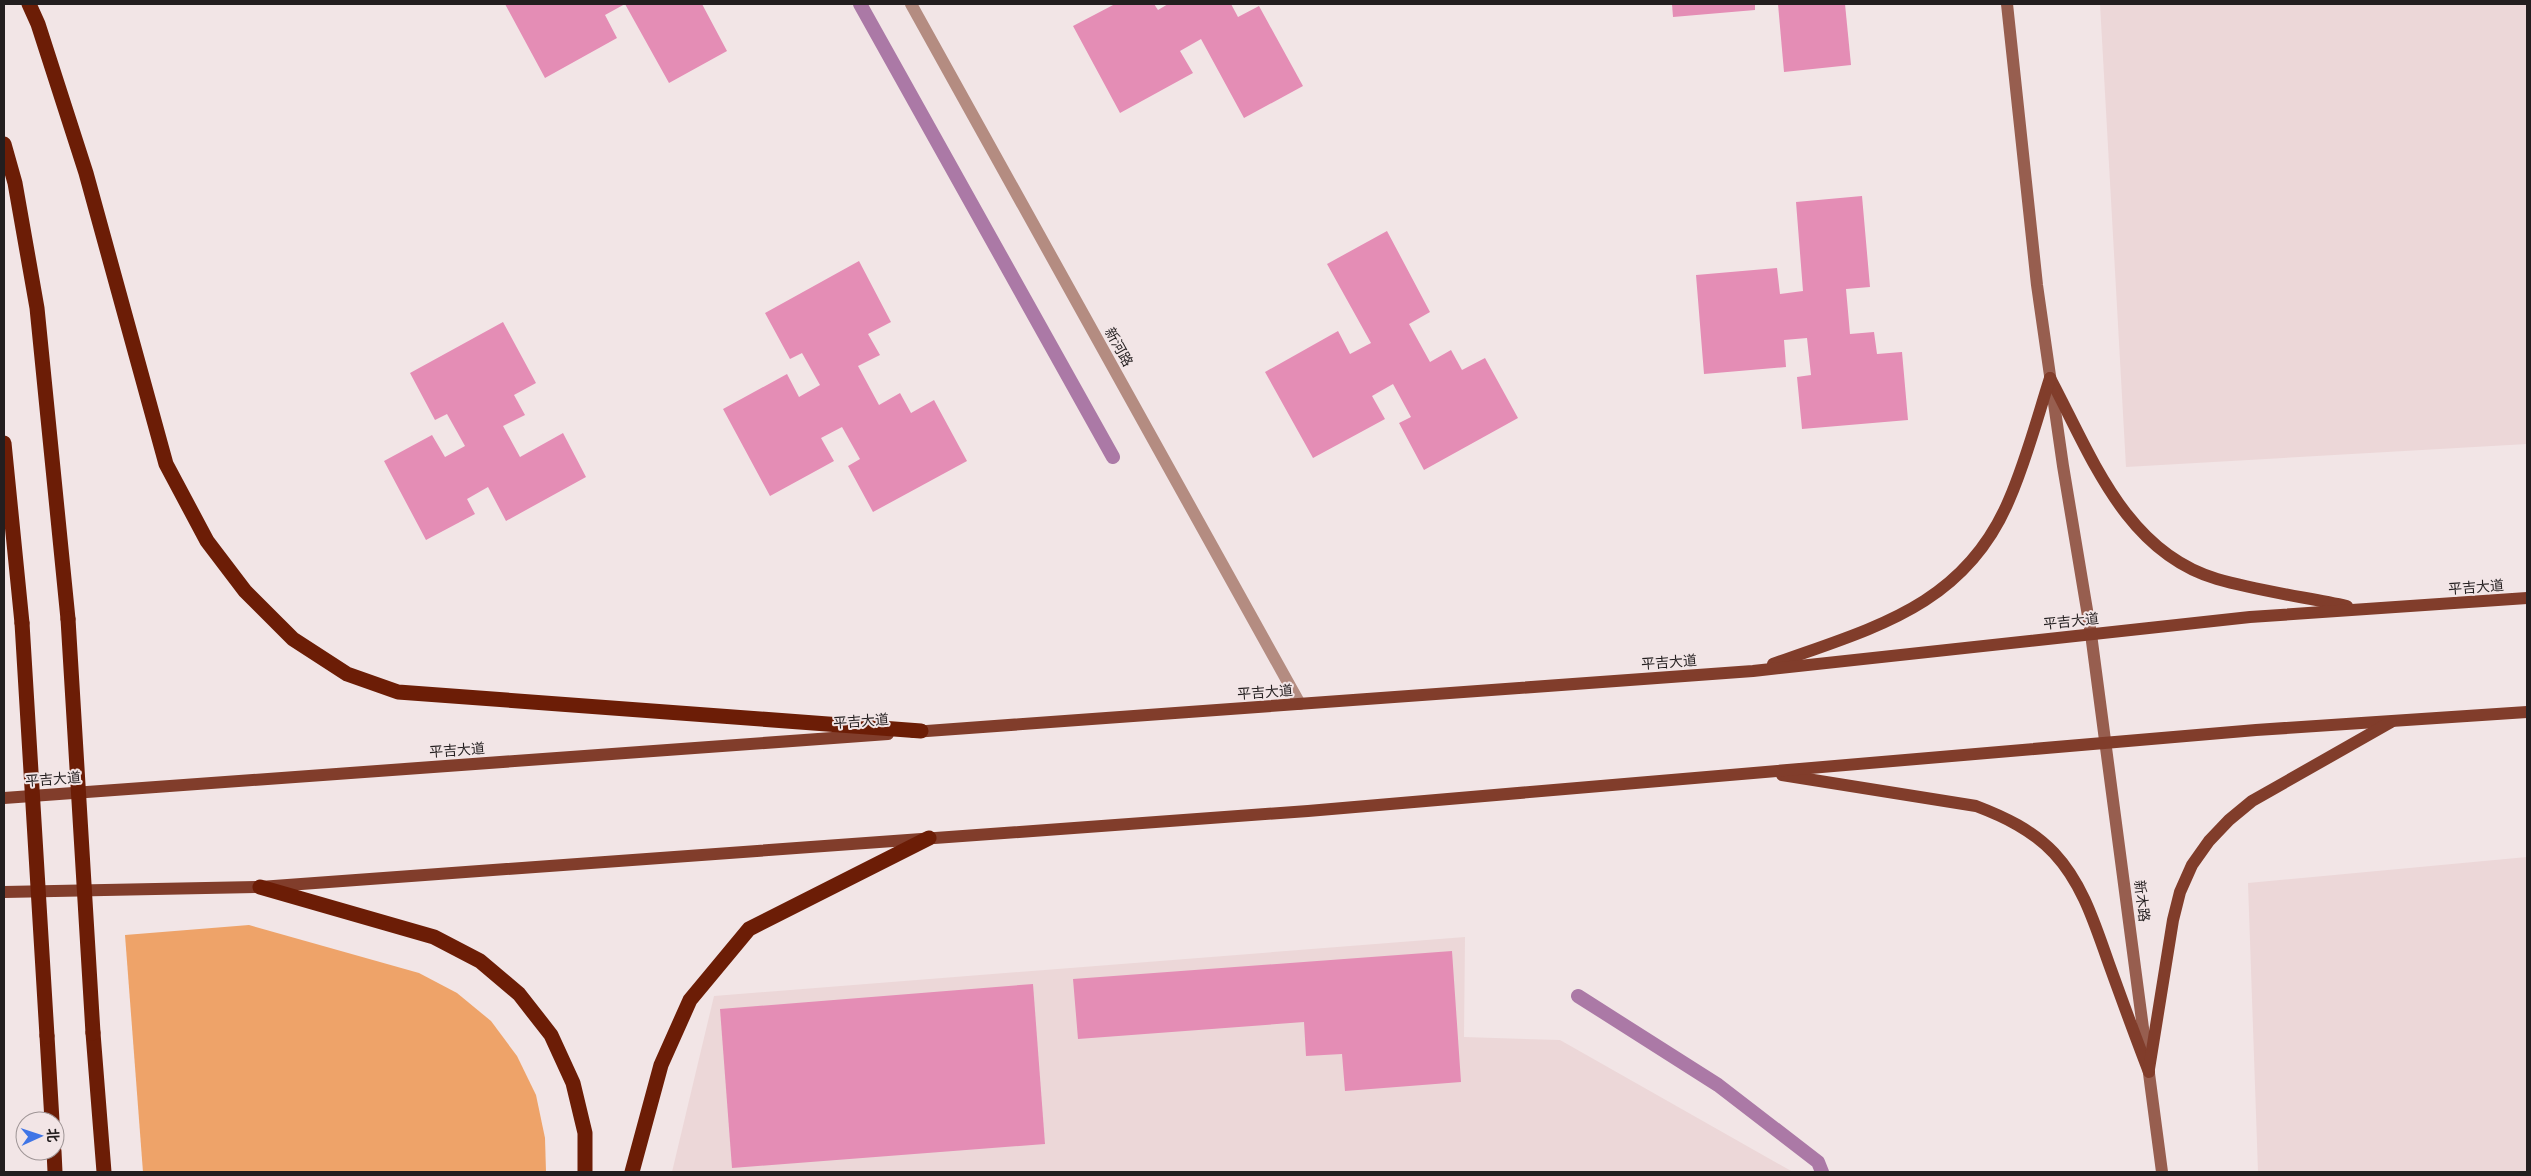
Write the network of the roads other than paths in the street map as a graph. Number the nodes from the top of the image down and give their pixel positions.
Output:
1 (29, 4) edge
2 (911, 4) edge
3 (2007, 4) edge
4 (4, 144) edge
5 (2050, 378) junction
6 (4, 443) edge
7 (2527, 598) edge
8 (2362, 609) junction
9 (2091, 634) junction
10 (1754, 671) junction
11 (1300, 704) junction
12 (2527, 712) edge
13 (2394, 721) junction
14 (921, 731) junction
15 (2106, 743) junction
16 (1763, 772) junction
17 (4, 798) edge
18 (929, 838) junction
19 (260, 887) junction
20 (4, 892) edge
21 (2148, 1072) junction
22 (51, 1111) edge
23 (104, 1172) edge
24 (585, 1172) edge
25 (632, 1172) edge
26 (2162, 1172) edge

1 - 14 highway
2 - 11 street, 新河路
3 - 5 street, 新木路
4 - 23 highway, bridge
5 - 8 main road
5 - 9 street, 新木路
5 - 10 main road
6 - 22 highway, bridge
7 - 8 main road, 平吉大道
8 - 9 main road, 平吉大道
9 - 10 main road, 平吉大道
9 - 15 street, 新木路
10 - 11 main road, 平吉大道
11 - 14 main road, 平吉大道
12 - 13 main road
13 - 15 main road
13 - 21 main road
14 - 17 main road, 平吉大道
15 - 16 main road
15 - 21 street, 新木路
16 - 18 main road
16 - 21 main road
18 - 19 main road
18 - 25 highway
19 - 20 main road
19 - 24 highway
21 - 26 street, 新木路

